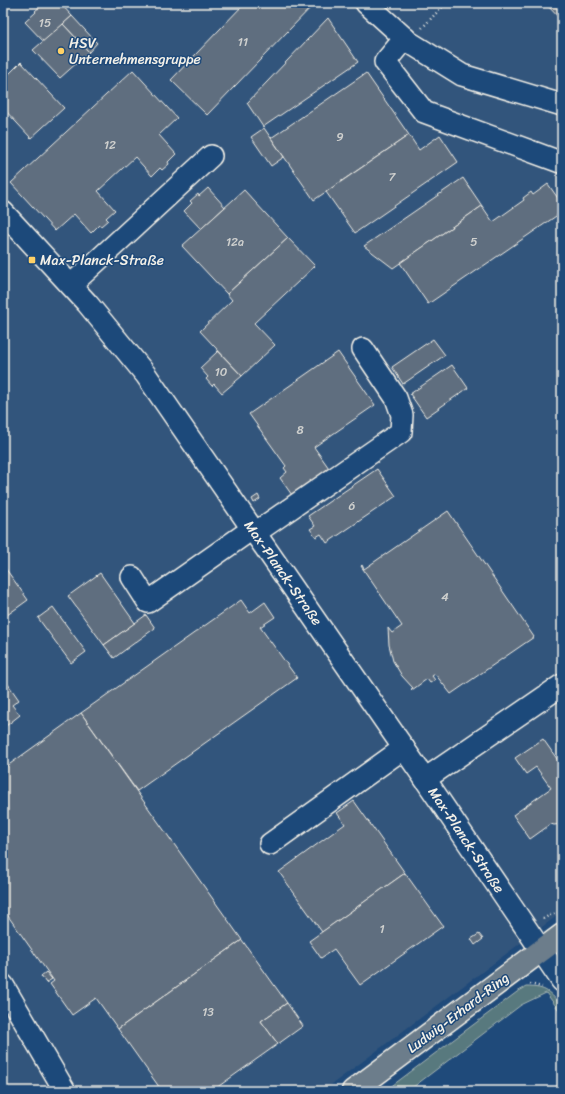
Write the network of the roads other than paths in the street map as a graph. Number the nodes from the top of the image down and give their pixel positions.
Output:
1 (368, 4) edge
2 (407, 40) junction
3 (562, 105) edge
4 (211, 156) dead end
5 (562, 161) edge
6 (3, 212) edge
7 (71, 285) junction
8 (363, 349) dead end
9 (253, 531) junction
10 (132, 578) dead end
11 (562, 685) edge
12 (404, 748) junction
13 (425, 779) junction
14 (270, 844) dead end
15 (562, 935) edge
16 (541, 950) junction
17 (562, 981) edge
18 (3, 985) edge
19 (65, 1091) edge
20 (353, 1091) edge

1 - 2 street
2 - 3 street
2 - 5 street
4 - 7 street
6 - 7 street, Max-Planck-Straße
7 - 9 street, Max-Planck-Straße
8 - 9 street
9 - 10 street
9 - 12 street, Max-Planck-Straße
11 - 13 street
12 - 13 street, Max-Planck-Straße
12 - 14 street
13 - 16 street, Max-Planck-Straße
15 - 16 main road, Ludwig-Erhard-Ring
16 - 17 street, Max-Planck-Straße
16 - 20 main road, Ludwig-Erhard-Ring
18 - 19 street

